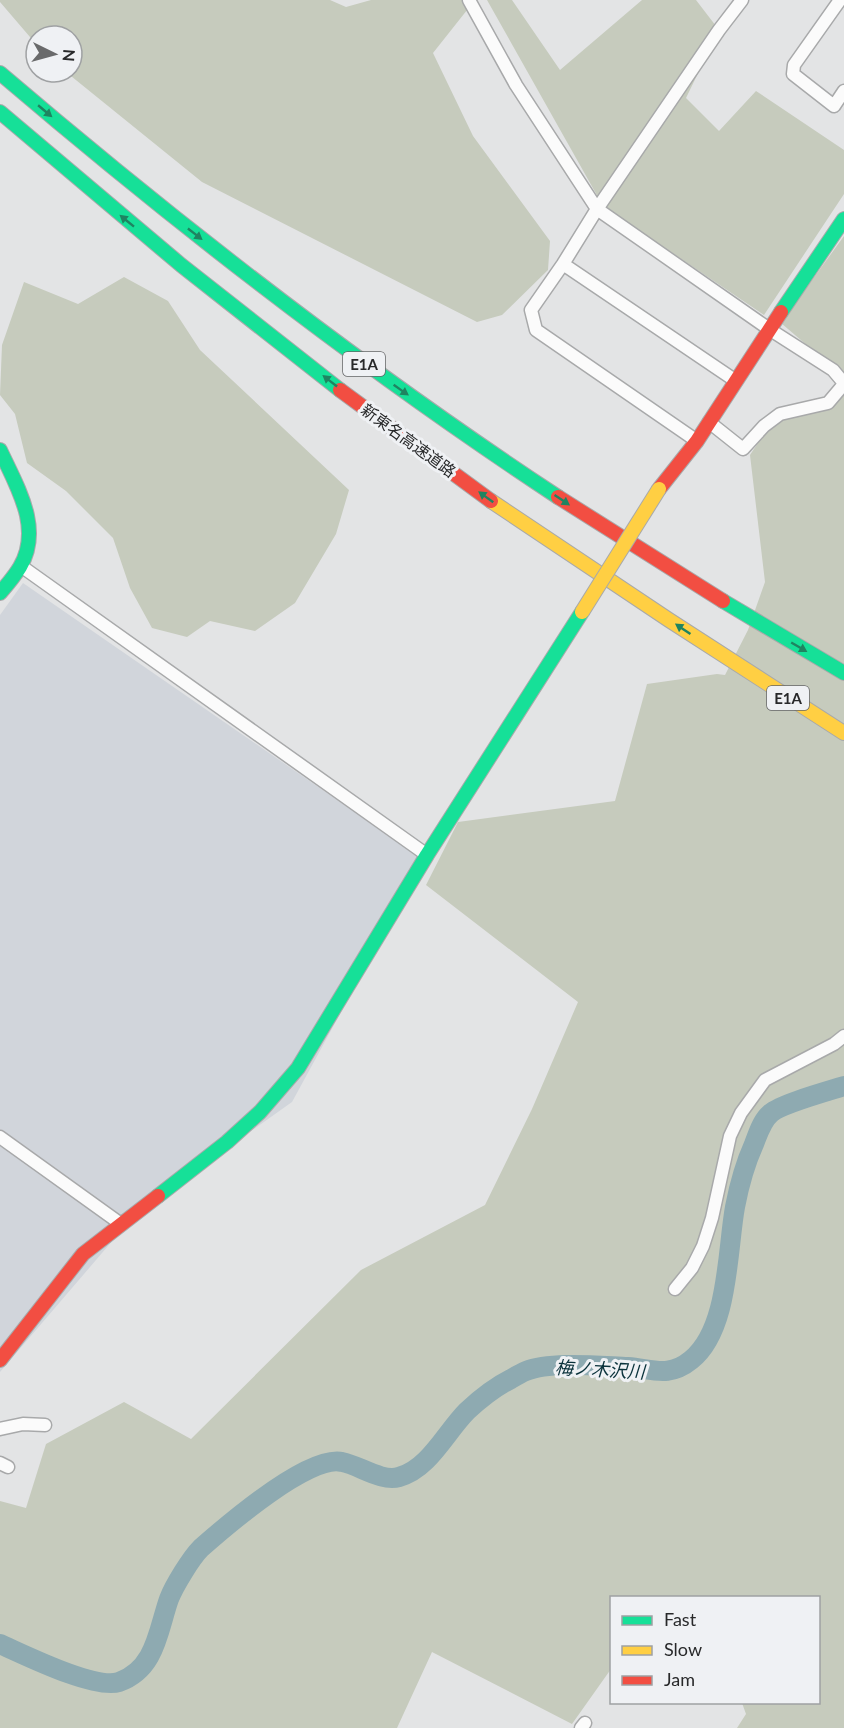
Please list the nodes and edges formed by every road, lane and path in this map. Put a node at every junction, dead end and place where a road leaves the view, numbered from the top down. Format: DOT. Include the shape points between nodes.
graph roads {
  1 [pos="468,0"];
  2 [pos="742,0"];
  3 [pos="840,0"];
  4 [pos="844,3"];
  5 [pos="0,73"];
  6 [pos="844,91"];
  7 [pos="0,112"];
  8 [pos="597,209"];
  9 [pos="844,219"];
  10 [pos="563,264"];
  11 [pos="769,328"];
  12 [pos="736,381"];
  13 [pos="844,384"];
  14 [pos="709,422"];
  15 [pos="697,441"];
  16 [pos="0,450"];
  17 [pos="21,566"];
  18 [pos="0,593"];
  19 [pos="844,673"];
  20 [pos="844,733"];
  21 [pos="427,855"];
  22 [pos="844,1036"];
  23 [pos="0,1137"];
  24 [pos="121,1224"];
  25 [pos="675,1289"];
  26 [pos="0,1360"];
  27 [pos="45,1425"];
  28 [pos="0,1429"];
  1 -- 8 [label="street" via="516,85"];
  2 -- 8 [label="street"];
  3 -- 4 [label="street"];
  3 -- 6 [label="street" via="794,65 793,74 834,106"];
  5 -- 19 [label="main road, E1A, one-way" via="234,266 368,366 604,528"];
  20 -- 7 [label="main road, 新東名高速道路 / E1A, one-way" via="496,504 361,405 98,197"];
  8 -- 10 [label="street"];
  8 -- 11 [label="street"];
  9 -- 11 [label="main road"];
  10 -- 12 [label="street"];
  10 -- 15 [label="street" via="531,310 536,330"];
  11 -- 12 [label="main road"];
  11 -- 13 [label="street" via="833,369"];
  12 -- 14 [label="main road"];
  13 -- 14 [label="street" via="828,403 780,414 743,449"];
  14 -- 15 [label="main road"];
  15 -- 21 [label="main road, bridge" via="659,489"];
  16 -- 17 [label="main road" via="31,520 30,540"];
  17 -- 18 [label="main road"];
  17 -- 21 [label="street"];
  21 -- 24 [label="main road" via="298,1068 261,1112 227,1142"];
  22 -- 25 [label="street" via="765,1080 741,1113 730,1136 703,1246"];
  23 -- 24 [label="street"];
  24 -- 26 [label="main road" via="83,1254"];
  27 -- 28 [label="street" via="22,1424"];
}
